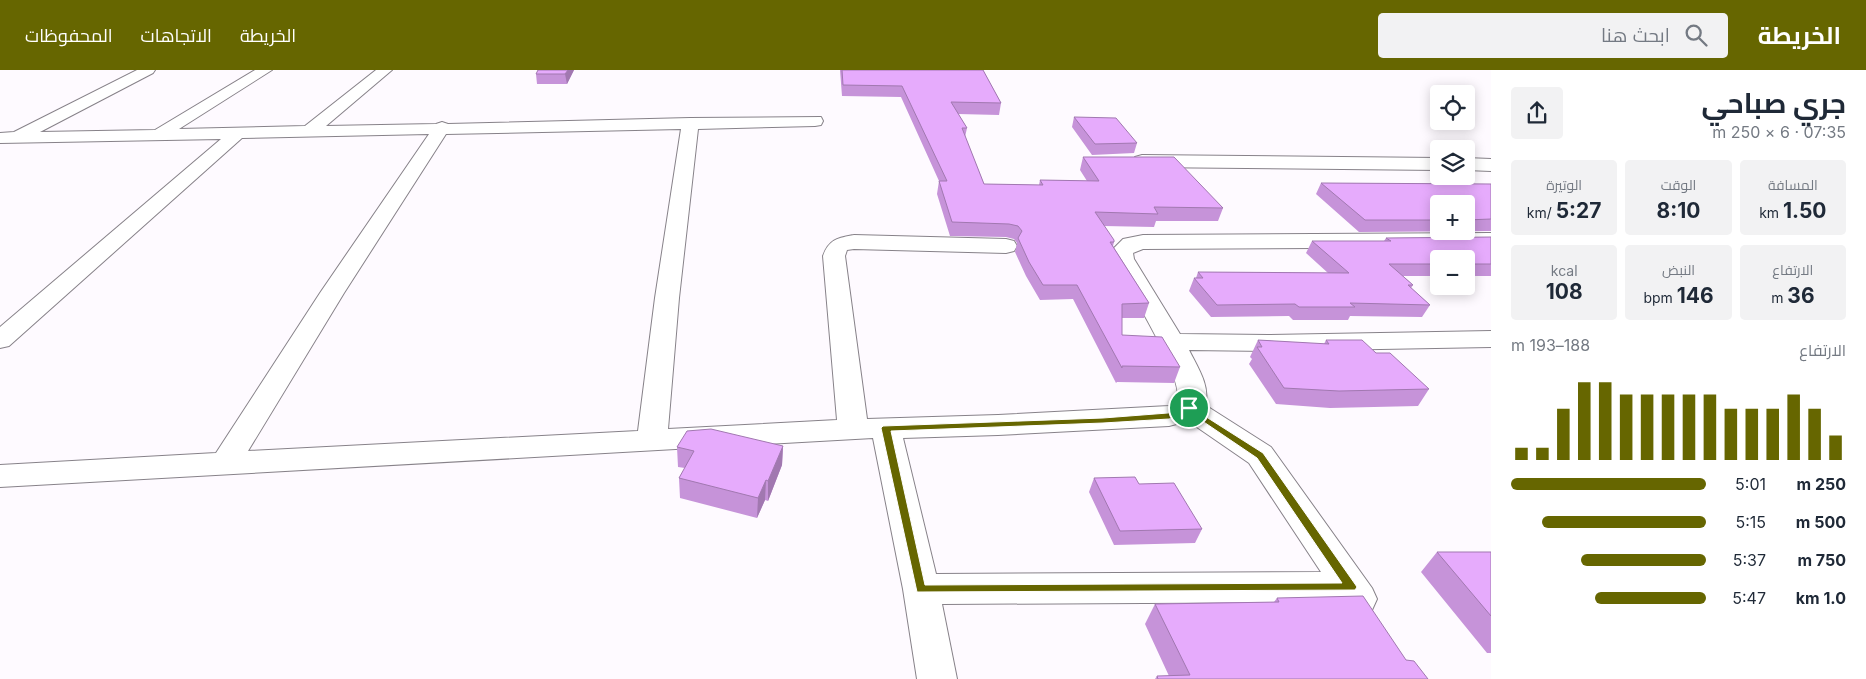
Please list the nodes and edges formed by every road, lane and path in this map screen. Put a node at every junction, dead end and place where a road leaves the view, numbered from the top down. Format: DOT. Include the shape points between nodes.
graph roads {
  1 [pos="148,70"];
  2 [pos="266,70"];
  3 [pos="385,70"];
  4 [pos="815,121"];
  5 [pos="690,123"];
  6 [pos="442,127"];
  7 [pos="310,131"];
  8 [pos="239,132"];
  9 [pos="160,134"];
  10 [pos="8,138"];
  11 [pos="1127,161"];
  12 [pos="1430,164"];
  13 [pos="1475,164"];
  14 [pos="1491,165"];
  15 [pos="1491,240"];
  16 [pos="1006,246"];
  17 [pos="1491,339"];
  18 [pos="0,340"];
  19 [pos="1172,342"];
  20 [pos="1189,408"];
  21 [pos="869,428"];
  22 [pos="652,440"];
  23 [pos="225,464"];
  24 [pos="0,476"];
  25 [pos="1351,587"];
  26 [pos="921,589"];
  27 [pos="1377,626"];
  28 [pos="937,679"];
  1 -- 10 [label="street"];
  2 -- 9 [label="street"];
  3 -- 7 [label="street"];
  4 -- 5 [label="street"];
  5 -- 6 [label="street"];
  5 -- 22 [label="street"];
  6 -- 7 [label="street"];
  6 -- 23 [label="street" via="332,293"];
  7 -- 8 [label="street"];
  8 -- 9 [label="street"];
  8 -- 18 [label="street"];
  9 -- 10 [label="street"];
  11 -- 12 [label="street"];
  13 -- 14 [label="street"];
  15 -- 19 [label="street" via="1130,244 1122,251 1123,259"];
  16 -- 21 [label="street" via="854,242 837,247 834,256"];
  17 -- 19 [label="street"];
  19 -- 20 [label="street" via="1191,384 1193,403"];
  20 -- 21 [label="street" via="1169,416 1103,421"];
  20 -- 25 [label="street" via="1260,456"];
  21 -- 22 [label="street"];
  21 -- 26 [label="street"];
  22 -- 23 [label="street"];
  23 -- 24 [label="street"];
  25 -- 26 [label="street"];
  25 -- 27 [label="street"];
  26 -- 28 [label="street"];
}
